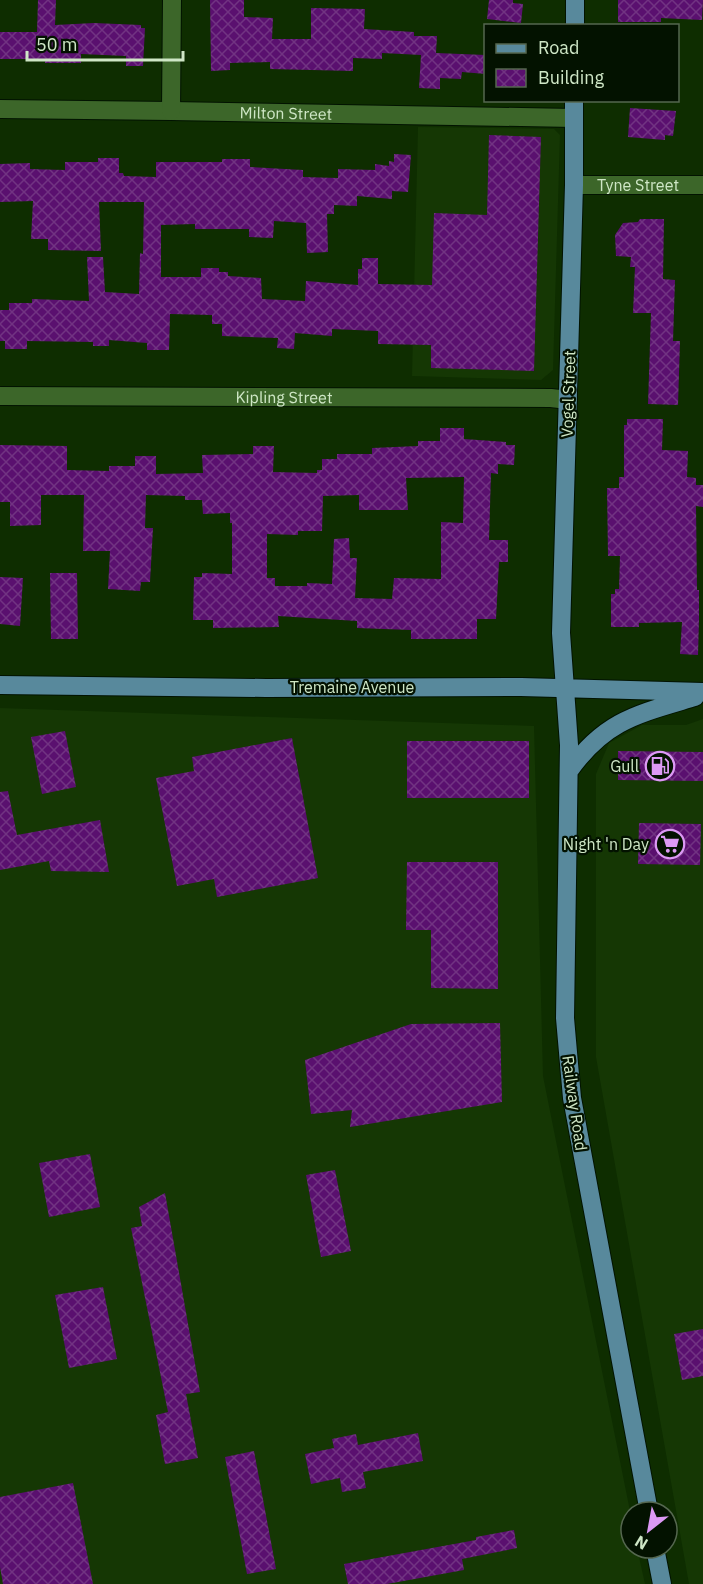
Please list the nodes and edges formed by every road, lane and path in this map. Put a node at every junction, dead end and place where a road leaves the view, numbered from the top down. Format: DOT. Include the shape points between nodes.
graph roads {
  1 [pos="172,0"];
  2 [pos="575,0"];
  3 [pos="575,24"];
  4 [pos="574,109"];
  5 [pos="0,110"];
  6 [pos="171,111"];
  7 [pos="574,185"];
  8 [pos="703,185"];
  9 [pos="0,396"];
  10 [pos="568,400"];
  11 [pos="0,685"];
  12 [pos="564,687"];
  13 [pos="703,693"];
  14 [pos="568,771"];
  15 [pos="647,1500"];
  16 [pos="658,1560"];
  17 [pos="662,1584"];
  1 -- 6 [label="street"];
  2 -- 3 [label="main road"];
  4 -- 6 [label="street, Milton Street"];
  4 -- 7 [label="main road, Vogel Street"];
  5 -- 6 [label="street, Milton Street"];
  7 -- 8 [label="street, Tyne Street"];
  7 -- 10 [label="main road, Vogel Street"];
  9 -- 10 [label="street, Kipling Street"];
  10 -- 12 [label="main road, Vogel Street" via="561,633"];
  11 -- 12 [label="main road, Tremaine Avenue"];
  12 -- 13 [label="main road, Tremaine Avenue"];
  12 -- 14 [label="main road, Railway Road"];
  13 -- 14 [label="main road" via="618,723 585,749"];
  14 -- 15 [label="main road, Railway Road" via="565,1007 572,1098"];
  16 -- 17 [label="main road"];
}
